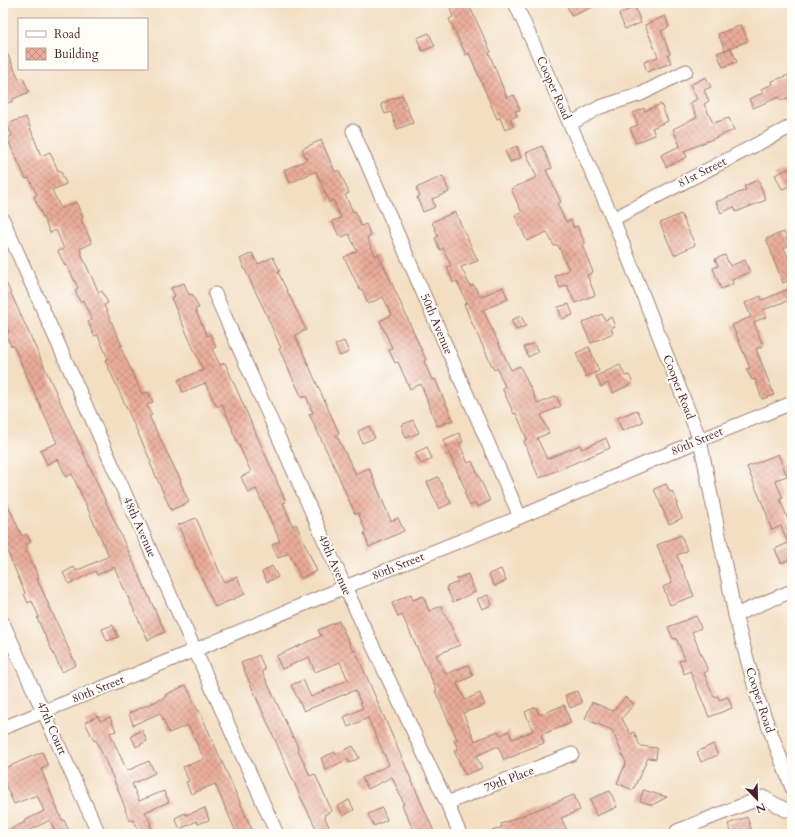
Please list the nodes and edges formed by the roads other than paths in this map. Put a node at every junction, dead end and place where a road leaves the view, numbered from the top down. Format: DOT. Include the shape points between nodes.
graph roads {
  1 [pos="515,3"];
  2 [pos="686,71"];
  3 [pos="570,124"];
  4 [pos="792,126"];
  5 [pos="353,131"];
  6 [pos="613,218"];
  7 [pos="3,220"];
  8 [pos="215,294"];
  9 [pos="792,403"];
  10 [pos="700,440"];
  11 [pos="520,517"];
  12 [pos="345,587"];
  13 [pos="792,591"];
  14 [pos="735,615"];
  15 [pos="3,623"];
  16 [pos="195,650"];
  17 [pos="44,711"];
  18 [pos="3,728"];
  19 [pos="572,754"];
  20 [pos="792,788"];
  21 [pos="447,803"];
  22 [pos="792,808"];
  23 [pos="99,834"];
  24 [pos="277,834"];
  25 [pos="460,834"];
  26 [pos="676,834"];
  1 -- 3 [label="street, Cooper Road"];
  2 -- 3 [label="street" via="641,94 600,108"];
  3 -- 6 [label="street, Cooper Road"];
  4 -- 6 [label="street, 81st Street"];
  5 -- 11 [label="street, 50th Avenue"];
  6 -- 10 [label="street, Cooper Road"];
  7 -- 16 [label="street, 48th Avenue"];
  8 -- 12 [label="street, 49th Avenue"];
  9 -- 10 [label="street, 80th Street"];
  10 -- 11 [label="street, 80th Street"];
  10 -- 14 [label="street, Cooper Road"];
  11 -- 12 [label="street, 80th Street"];
  12 -- 16 [label="street, 80th Street"];
  12 -- 21 [label="street, 49th Avenue"];
  13 -- 14 [label="street"];
  14 -- 20 [label="street, Cooper Road" via="758,699"];
  15 -- 17 [label="street, 47th Court"];
  16 -- 17 [label="street, 80th Street"];
  16 -- 24 [label="street, 48th Avenue"];
  17 -- 18 [label="street, 80th Street"];
  17 -- 23 [label="street, 47th Court"];
  19 -- 21 [label="street, 79th Place"];
  21 -- 25 [label="street, 49th Avenue"];
  22 -- 26 [label="street" via="786,810 763,797 677,831"];
}
